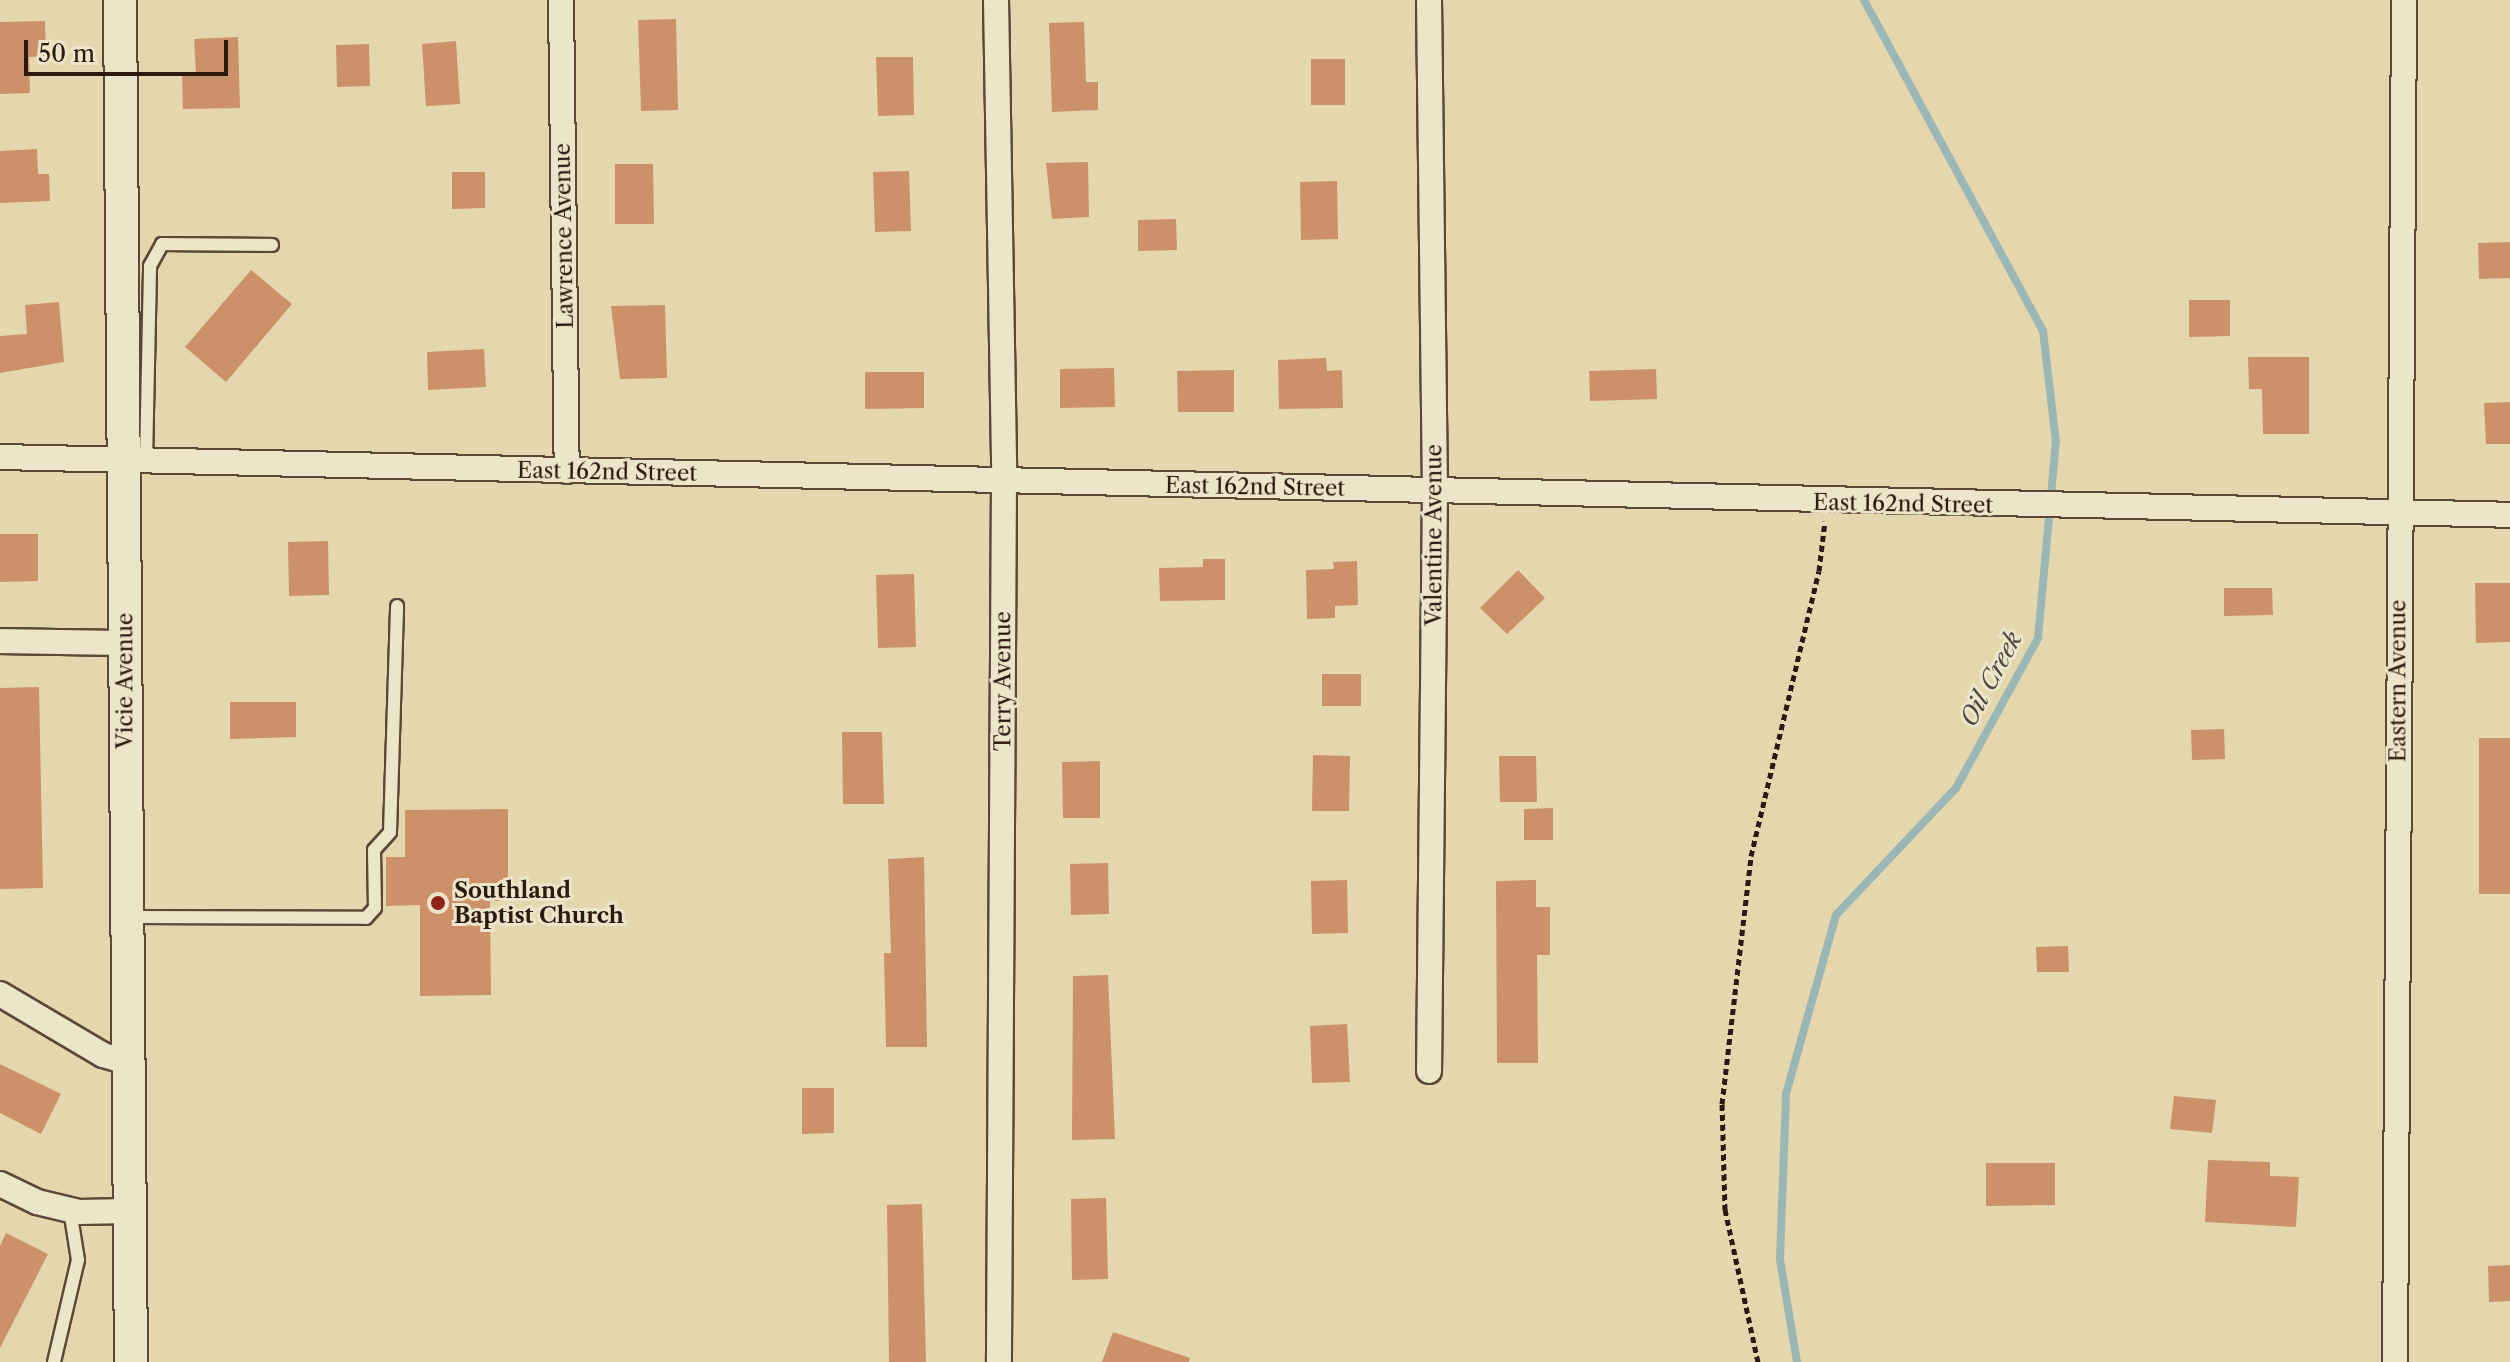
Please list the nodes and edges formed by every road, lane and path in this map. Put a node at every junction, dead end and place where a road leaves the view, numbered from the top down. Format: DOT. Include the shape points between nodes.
graph roads {
  1 [pos="120,0"];
  2 [pos="561,0"];
  3 [pos="996,0"];
  4 [pos="1429,0"];
  5 [pos="2404,0"];
  6 [pos="272,245"];
  7 [pos="0,457"];
  8 [pos="135,461"];
  9 [pos="567,471"];
  10 [pos="1004,481"];
  11 [pos="1435,492"];
  12 [pos="2399,513"];
  13 [pos="2510,515"];
  14 [pos="1825,520"];
  15 [pos="397,606"];
  16 [pos="0,641"];
  17 [pos="125,643"];
  18 [pos="127,917"];
  19 [pos="0,994"];
  20 [pos="128,1062"];
  21 [pos="1429,1071"];
  22 [pos="0,1184"];
  23 [pos="70,1210"];
  24 [pos="129,1211"];
  25 [pos="54,1362"];
  26 [pos="131,1362"];
  27 [pos="999,1362"];
  28 [pos="1758,1362"];
  29 [pos="2395,1362"];
  1 -- 8 [label="street, Vicie Avenue"];
  2 -- 9 [label="street, Lawrence Avenue"];
  3 -- 10 [label="street, Terry Avenue"];
  4 -- 11 [label="street, Valentine Avenue"];
  5 -- 12 [label="street, Eastern Avenue"];
  6 -- 8 [label="lane" via="162,244 150,266"];
  7 -- 8 [label="street, East 162nd Street"];
  8 -- 9 [label="street, East 162nd Street"];
  8 -- 17 [label="street, Vicie Avenue"];
  9 -- 10 [label="street, East 162nd Street"];
  10 -- 11 [label="street, East 162nd Street"];
  10 -- 27 [label="street, Terry Avenue"];
  11 -- 12 [label="street, East 162nd Street"];
  11 -- 21 [label="street, Valentine Avenue"];
  12 -- 13 [label="street, East 162nd Street"];
  12 -- 29 [label="street, Eastern Avenue"];
  14 -- 28 [label="path" via="1819,571 1751,856 1722,1104 1725,1210"];
  15 -- 18 [label="lane" via="390,832 374,850 375,908 366,918"];
  16 -- 17 [label="street"];
  17 -- 18 [label="street, Vicie Avenue"];
  18 -- 20 [label="street, Vicie Avenue"];
  19 -- 20 [label="street" via="103,1055"];
  20 -- 24 [label="street, Vicie Avenue"];
  22 -- 23 [label="street"];
  23 -- 24 [label="street"];
  23 -- 25 [label="lane" via="78,1260"];
  24 -- 26 [label="street, Vicie Avenue"];
}
